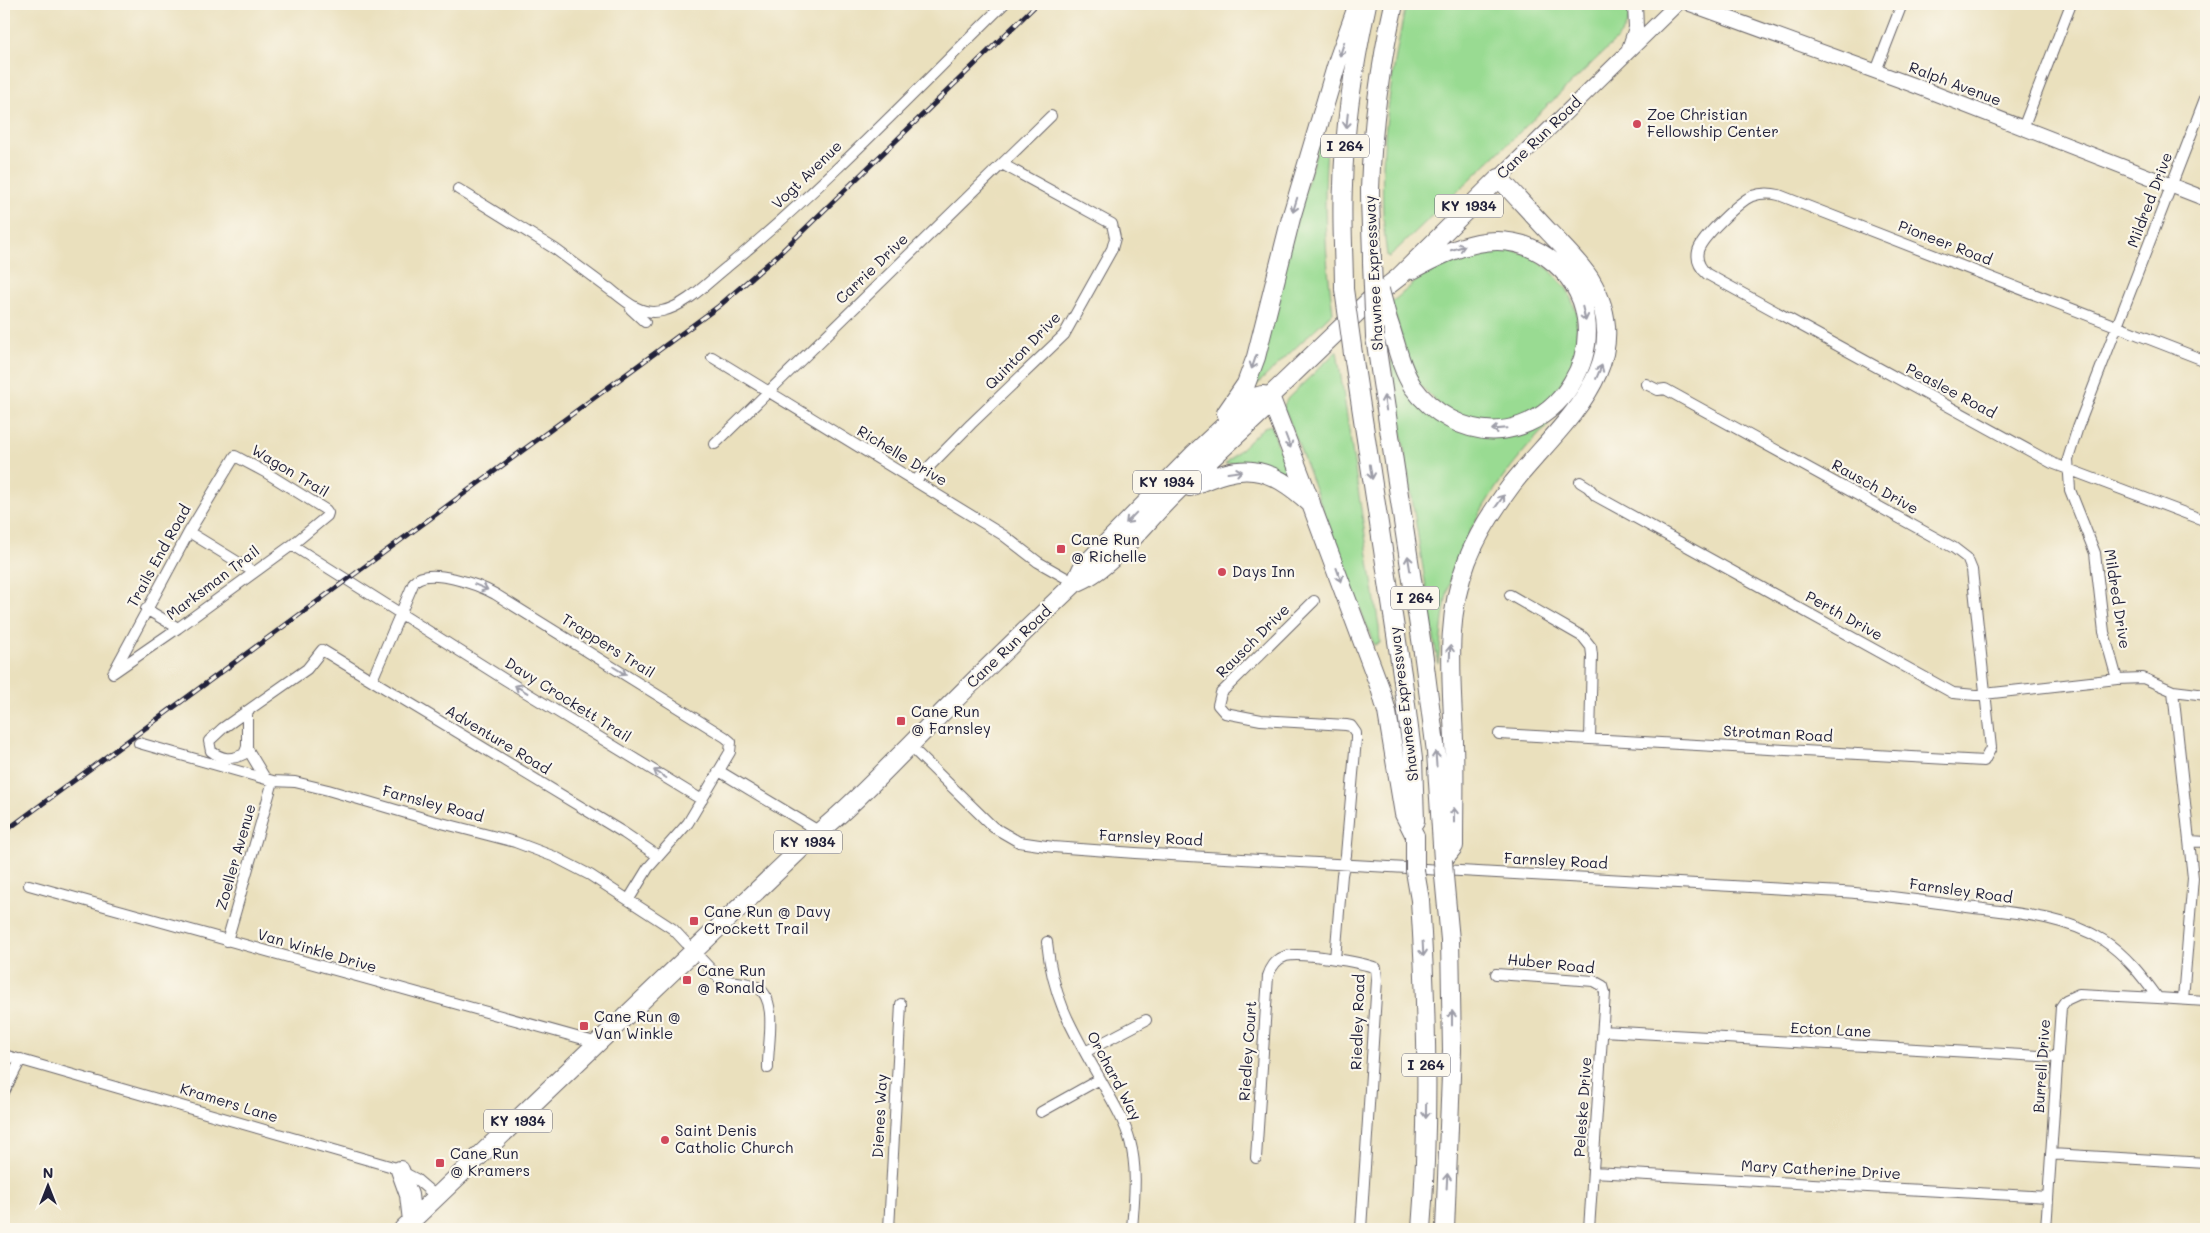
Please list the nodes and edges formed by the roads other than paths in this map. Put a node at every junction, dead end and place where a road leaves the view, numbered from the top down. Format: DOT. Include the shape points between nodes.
graph roads {
  1 [pos="1004,4"];
  2 [pos="1358,4"];
  3 [pos="1367,4"];
  4 [pos="1394,4"];
  5 [pos="1635,4"];
  6 [pos="1677,4"];
  7 [pos="1690,4"];
  8 [pos="1902,4"];
  9 [pos="2071,4"];
  10 [pos="1627,53"];
  11 [pos="1876,71"];
  12 [pos="2206,96"];
  13 [pos="1051,116"];
  14 [pos="2023,128"];
  15 [pos="1002,164"];
  16 [pos="1499,178"];
  17 [pos="2172,186"];
  18 [pos="458,189"];
  19 [pos="2206,199"];
  20 [pos="1698,260"];
  21 [pos="1372,263"];
  22 [pos="1399,277"];
  23 [pos="608,288"];
  24 [pos="645,322"];
  25 [pos="2118,326"];
  26 [pos="712,357"];
  27 [pos="2206,361"];
  28 [pos="1646,384"];
  29 [pos="768,392"];
  30 [pos="1270,396"];
  31 [pos="715,444"];
  32 [pos="1194,454"];
  33 [pos="235,456"];
  34 [pos="2069,469"];
  35 [pos="915,481"];
  36 [pos="1580,482"];
  37 [pos="1173,494"];
  38 [pos="1311,504"];
  39 [pos="328,513"];
  40 [pos="2206,521"];
  41 [pos="189,532"];
  42 [pos="292,545"];
  43 [pos="254,572"];
  44 [pos="1075,583"];
  45 [pos="1510,595"];
  46 [pos="1314,601"];
  47 [pos="146,609"];
  48 [pos="401,614"];
  49 [pos="178,628"];
  50 [pos="113,673"];
  51 [pos="2117,679"];
  52 [pos="372,680"];
  53 [pos="2173,691"];
  54 [pos="1986,693"];
  55 [pos="2206,695"];
  56 [pos="247,712"];
  57 [pos="1353,728"];
  58 [pos="1499,734"];
  59 [pos="1590,739"];
  60 [pos="139,743"];
  61 [pos="910,746"];
  62 [pos="247,748"];
  63 [pos="719,771"];
  64 [pos="269,780"];
  65 [pos="702,800"];
  66 [pos="820,832"];
  67 [pos="1415,836"];
  68 [pos="2190,841"];
  69 [pos="2206,842"];
  70 [pos="658,856"];
  71 [pos="1443,860"];
  72 [pos="1344,864"];
  73 [pos="29,885"];
  74 [pos="629,899"];
  75 [pos="227,941"];
  76 [pos="1048,942"];
  77 [pos="694,951"];
  78 [pos="1335,959"];
  79 [pos="1496,974"];
  80 [pos="1603,986"];
  81 [pos="2158,998"];
  82 [pos="2183,1000"];
  83 [pos="2206,1001"];
  84 [pos="901,1004"];
  85 [pos="1146,1020"];
  86 [pos="1603,1031"];
  87 [pos="598,1043"];
  88 [pos="1085,1052"];
  89 [pos="4,1054"];
  90 [pos="2057,1057"];
  91 [pos="21,1060"];
  92 [pos="768,1068"];
  93 [pos="1100,1078"];
  94 [pos="4,1092"];
  95 [pos="1040,1112"];
  96 [pos="2051,1154"];
  97 [pos="1256,1158"];
  98 [pos="2206,1163"];
  99 [pos="400,1170"];
  100 [pos="1593,1172"];
  101 [pos="437,1197"];
  102 [pos="2048,1197"];
  103 [pos="408,1225"];
  104 [pos="889,1229"];
  105 [pos="1132,1229"];
  106 [pos="1361,1229"];
  107 [pos="1421,1229"];
  108 [pos="1445,1229"];
  109 [pos="1589,1229"];
  110 [pos="2046,1229"];
  1 -- 23 [label="street, Vogt Avenue" via="803,201 685,301 660,312 644,311"];
  2 -- 32 [label="highway, one-way" via="1291,218 1250,375 1240,394"];
  3 -- 67 [label="highway, Shawnee Expressway / I 264, one-way, bridge" via="1355,64 1344,153 1344,290 1402,674 1413,759"];
  4 -- 21 [label="highway, Shawnee Expressway / I 264" via="1375,117 1370,191"];
  5 -- 10 [label="street" via="1636,28"];
  6 -- 10 [label="street, Cane Run Road / KY 1934"];
  7 -- 11 [label="street, Ralph Avenue"];
  8 -- 11 [label="street"];
  9 -- 14 [label="street"];
  10 -- 16 [label="street, Cane Run Road / KY 1934"];
  11 -- 14 [label="street, Ralph Avenue"];
  12 -- 17 [label="street, Mildred Drive"];
  13 -- 15 [label="street, Carrie Drive"];
  14 -- 17 [label="street, Ralph Avenue"];
  15 -- 29 [label="street, Carrie Drive"];
  15 -- 35 [label="street, Quinton Drive" via="1112,224 1114,243 1064,335"];
  16 -- 22 [label="highway, Cane Run Road / KY 1934"];
  71 -- 16 [label="highway, one-way" via="1454,846 1451,625 1466,562 1490,515 1513,483 1590,390 1600,371 1606,347 1606,322 1589,278"];
  17 -- 19 [label="street, Ralph Avenue"];
  17 -- 25 [label="street, Mildred Drive"];
  18 -- 23 [label="street, Vogt Avenue" via="555,249"];
  20 -- 25 [label="street, Pioneer Road" via="1702,242 1745,200 1759,194 1772,194"];
  20 -- 34 [label="street, Peaslee Road" via="1707,274 2052,463"];
  22 -- 21 [label="highway, one-way, bridge" via="1447,252 1477,242 1506,242 1534,250 1561,270 1579,297 1587,332 1579,373 1565,395 1537,418 1493,430 1457,422 1430,407 1412,386 1403,369"];
  71 -- 21 [label="highway, Shawnee Expressway / I 264, one-way, bridge" via="1436,752 1375,336"];
  22 -- 30 [label="highway, Cane Run Road / KY 1934" via="1371,299"];
  23 -- 24 [label="street, Vogt Avenue"];
  25 -- 27 [label="street, Pioneer Road"];
  25 -- 34 [label="street, Mildred Drive" via="2072,442"];
  26 -- 29 [label="street, Richelle Drive"];
  28 -- 54 [label="street, Rausch Drive" via="1658,390 1665,389 1961,552 1972,570"];
  29 -- 31 [label="street, Carrie Drive"];
  29 -- 35 [label="street, Richelle Drive"];
  30 -- 32 [label="highway, Cane Run Road / KY 1934" via="1262,394 1255,397"];
  30 -- 37 [label="highway, Cane Run Road / KY 1934" via="1268,406"];
  30 -- 38 [label="highway, one-way"];
  32 -- 44 [label="highway, Cane Run Road / KY 1934, one-way" via="1082,568"];
  33 -- 39 [label="street, Wagon Trail"];
  33 -- 41 [label="street, Trails End Road"];
  34 -- 40 [label="street, Peaslee Road"];
  34 -- 51 [label="street, Mildred Drive" via="2070,490 2095,553 2104,632"];
  35 -- 44 [label="street, Richelle Drive"];
  36 -- 54 [label="street, Perth Drive" via="1596,496 1953,693"];
  37 -- 38 [label="highway, one-way" via="1215,475 1254,470 1272,475 1291,486"];
  37 -- 44 [label="highway, Cane Run Road / KY 1934" via="1116,553 1088,578"];
  38 -- 67 [label="highway, one-way" via="1380,688 1404,814"];
  39 -- 42 [label="street, Marksman Trail"];
  41 -- 43 [label="street"];
  41 -- 47 [label="street, Trails End Road"];
  42 -- 43 [label="street, Marksman Trail"];
  42 -- 48 [label="street, Davy Crockett Trail"];
  43 -- 49 [label="street, Marksman Trail"];
  44 -- 61 [label="highway, Cane Run Road / KY 1934"];
  45 -- 59 [label="street" via="1588,642 1592,655"];
  46 -- 57 [label="street, Rausch Drive" via="1220,693 1218,705 1225,713 1261,720"];
  47 -- 49 [label="street"];
  47 -- 50 [label="street, Trails End Road"];
  48 -- 52 [label="street"];
  48 -- 63 [label="street, Trappers Trail, one-way" via="416,579 422,576 463,581 495,594 725,737 732,745"];
  65 -- 48 [label="street, Davy Crockett Trail, one-way"];
  49 -- 50 [label="street, Marksman Trail"];
  51 -- 53 [label="street" via="2143,678"];
  51 -- 54 [label="street, Perth Drive"];
  52 -- 56 [label="street, Adventure Road" via="322,650 307,669"];
  52 -- 70 [label="street, Adventure Road"];
  53 -- 55 [label="street"];
  53 -- 68 [label="street"];
  54 -- 59 [label="street, Strotman Road" via="1991,748 1984,761"];
  56 -- 62 [label="street"];
  56 -- 62 [label="street" via="209,741 216,756 234,759 244,754"];
  57 -- 72 [label="street, Riedley Road" via="1356,739"];
  58 -- 59 [label="street, Strotman Road"];
  60 -- 64 [label="street, Farnsley Road"];
  61 -- 66 [label="highway, Cane Run Road / KY 1934"];
  61 -- 72 [label="street, Farnsley Road" via="993,827 1019,842 1126,852"];
  62 -- 64 [label="street"];
  63 -- 65 [label="street"];
  63 -- 66 [label="street"];
  64 -- 74 [label="street, Farnsley Road" via="328,790 515,842 568,863"];
  64 -- 75 [label="street, Zoeller Avenue"];
  65 -- 70 [label="street" via="688,823"];
  66 -- 77 [label="highway, Cane Run Road / KY 1934"];
  67 -- 107 [label="highway, Shawnee Expressway / I 264, one-way, bridge" via="1426,1012"];
  68 -- 69 [label="street"];
  68 -- 82 [label="street" via="2192,878"];
  70 -- 74 [label="street"];
  108 -- 71 [label="highway, Shawnee Expressway / I 264, one-way, bridge" via="1452,1050 1450,940"];
  72 -- 78 [label="street, Riedley Road"];
  72 -- 81 [label="street, Farnsley Road" via="1875,894 2033,915 2070,924 2104,941 2129,961"];
  73 -- 75 [label="street, Van Winkle Drive"];
  74 -- 77 [label="street, Farnsley Road" via="673,929"];
  75 -- 87 [label="street, Van Winkle Drive"];
  76 -- 88 [label="street, Orchard Way" via="1051,974 1059,1001"];
  77 -- 87 [label="highway, Cane Run Road / KY 1934"];
  77 -- 92 [label="street, Farnsley Road" via="719,978 752,984 767,996 771,1010"];
  78 -- 97 [label="street, Riedley Court" via="1288,956 1277,961 1268,976"];
  78 -- 106 [label="street, Riedley Road" via="1376,968 1377,975"];
  79 -- 80 [label="street, Huber Road" via="1594,981"];
  80 -- 86 [label="street, Peleske Drive"];
  81 -- 82 [label="street"];
  81 -- 90 [label="street, Burrell Drive" via="2072,996 2060,1012"];
  82 -- 83 [label="street"];
  84 -- 104 [label="street, Dienes Way"];
  85 -- 88 [label="street"];
  86 -- 90 [label="street, Ecton Lane"];
  86 -- 100 [label="street, Peleske Drive"];
  87 -- 101 [label="highway, Cane Run Road / KY 1934"];
  88 -- 93 [label="street, Orchard Way"];
  89 -- 91 [label="street, Kramers Lane"];
  90 -- 96 [label="street, Burrell Drive"];
  91 -- 94 [label="street"];
  91 -- 99 [label="street, Kramers Lane"];
  93 -- 95 [label="street"];
  93 -- 105 [label="street, Orchard Way" via="1122,1118 1132,1149 1135,1188"];
  96 -- 98 [label="street"];
  96 -- 102 [label="street, Burrell Drive"];
  99 -- 101 [label="street, Kramers Lane"];
  99 -- 103 [label="highway" via="409,1196"];
  100 -- 102 [label="street, Mary Catherine Drive"];
  100 -- 109 [label="street, Peleske Drive"];
  101 -- 103 [label="highway, Cane Run Road / KY 1934"];
  102 -- 110 [label="street, Burrell Drive"];
}
